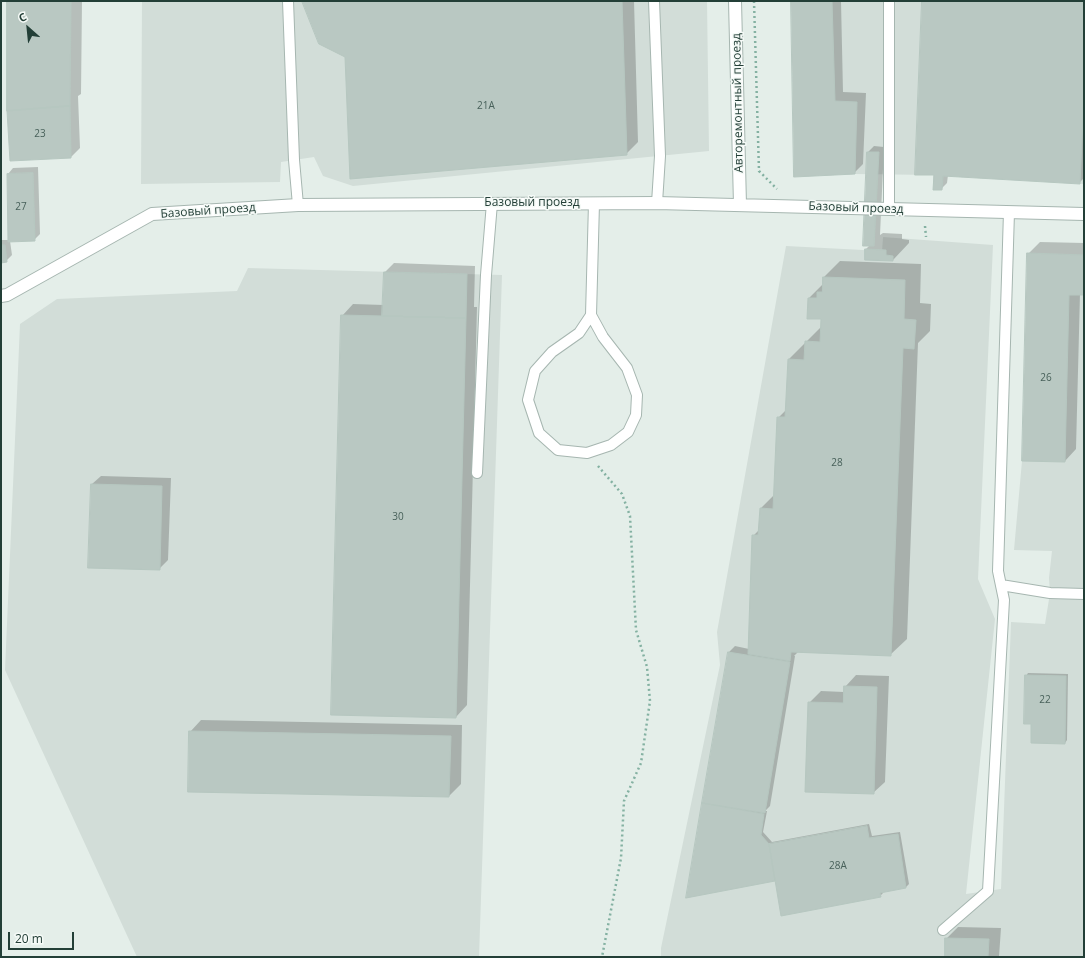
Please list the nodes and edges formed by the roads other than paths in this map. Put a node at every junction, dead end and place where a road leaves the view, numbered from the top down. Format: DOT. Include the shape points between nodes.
graph roads {
  1 [pos="288,1"];
  2 [pos="654,1"];
  3 [pos="735,1"];
  4 [pos="889,1"];
  5 [pos="492,203"];
  6 [pos="594,203"];
  7 [pos="657,203"];
  8 [pos="298,205"];
  9 [pos="740,205"];
  10 [pos="889,209"];
  11 [pos="1009,212"];
  12 [pos="1084,214"];
  13 [pos="1,296"];
  14 [pos="591,314"];
  15 [pos="477,473"];
  16 [pos="1001,585"];
  17 [pos="1084,594"];
  18 [pos="943,930"];
  1 -- 8 [label="lane"];
  2 -- 7 [label="lane" via="660,156"];
  3 -- 9 [label="street, Авторемонтный проезд"];
  4 -- 10 [label="lane"];
  5 -- 6 [label="street, Базовый проезд"];
  5 -- 8 [label="street, Базовый проезд"];
  5 -- 15 [label="lane"];
  6 -- 7 [label="street, Базовый проезд"];
  6 -- 14 [label="lane"];
  7 -- 9 [label="street, Базовый проезд"];
  8 -- 13 [label="street, Базовый проезд" via="152,214"];
  9 -- 10 [label="street, Базовый проезд"];
  10 -- 11 [label="street, Базовый проезд"];
  11 -- 12 [label="street, Базовый проезд"];
  11 -- 16 [label="lane" via="998,571"];
  14 -- 14 [label="lane" via="580,333 552,352 535,371 528,400 539,433 558,450 587,453 611,445 628,432 636,415 637,395 627,368 603,337"];
  16 -- 17 [label="lane" via="1050,593"];
  16 -- 18 [label="lane" via="1004,600 988,891"];
}
